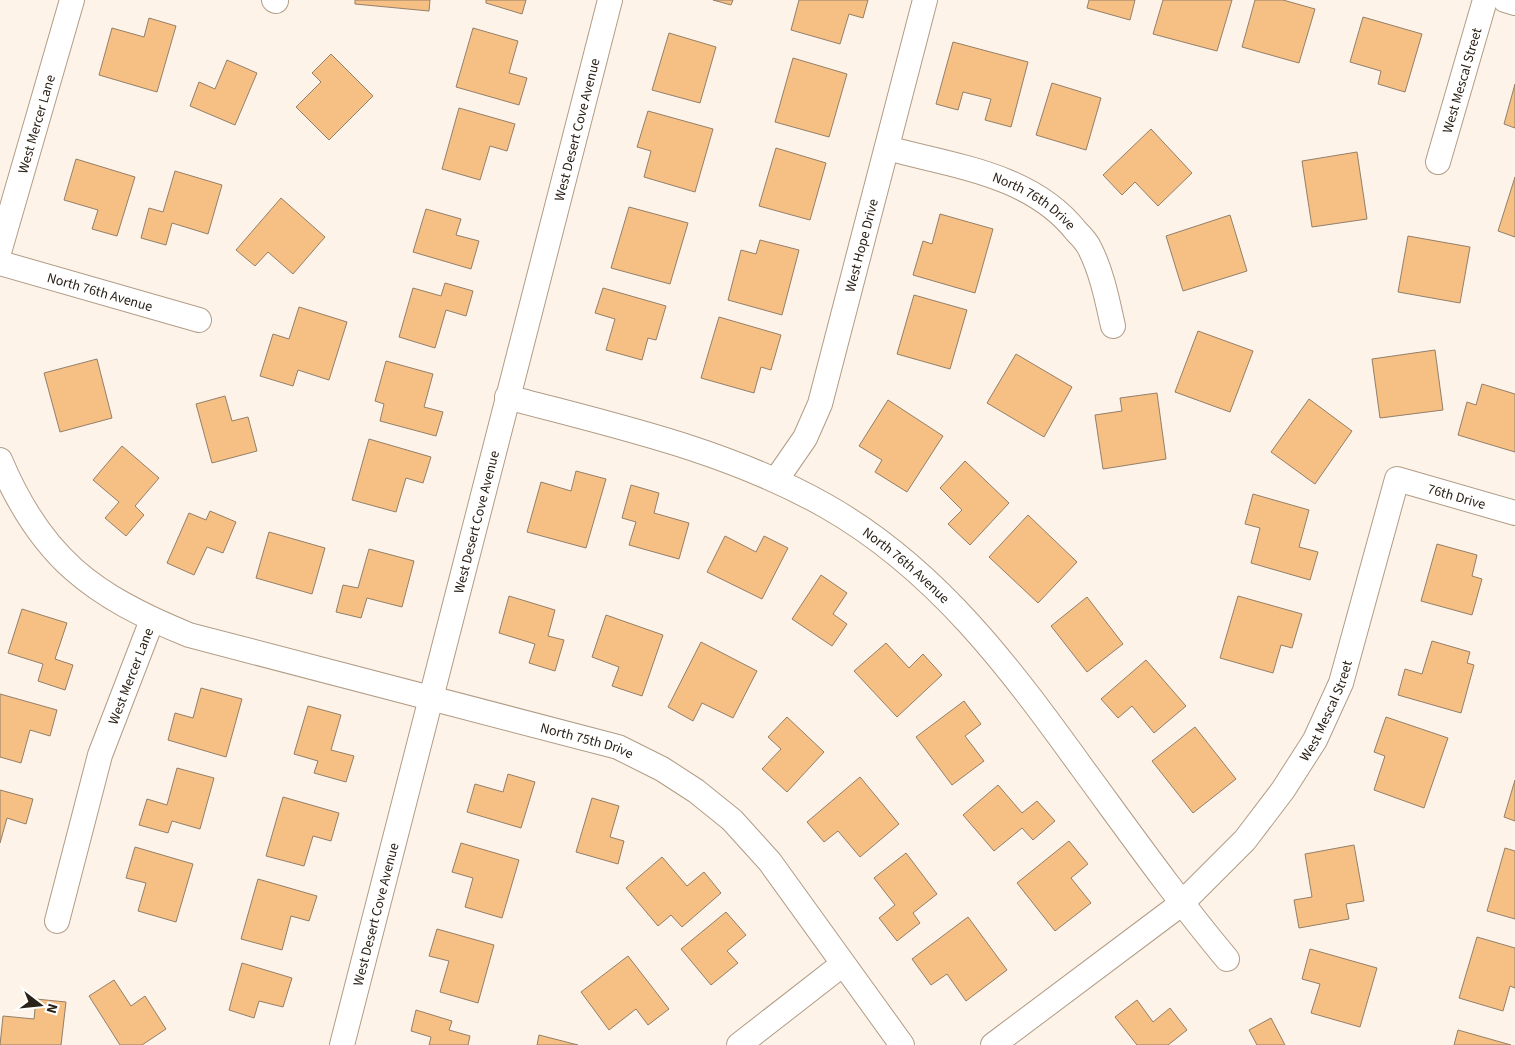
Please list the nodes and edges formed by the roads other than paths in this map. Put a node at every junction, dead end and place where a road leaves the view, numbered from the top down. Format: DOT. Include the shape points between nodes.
graph roads {
  1 [pos="72,0"];
  2 [pos="610,0"];
  3 [pos="925,0"];
  4 [pos="1485,0"];
  5 [pos="1505,0"];
  6 [pos="1515,3"];
  7 [pos="887,148"];
  8 [pos="1438,162"];
  9 [pos="0,249"];
  10 [pos="0,263"];
  11 [pos="199,320"];
  12 [pos="1112,326"];
  13 [pos="507,397"];
  14 [pos="0,460"];
  15 [pos="1397,479"];
  16 [pos="776,480"];
  17 [pos="1515,513"];
  18 [pos="152,620"];
  19 [pos="431,697"];
  20 [pos="1181,904"];
  21 [pos="57,921"];
  22 [pos="1227,959"];
  23 [pos="843,964"];
  24 [pos="342,1045"];
  25 [pos="740,1045"];
  26 [pos="902,1045"];
  27 [pos="993,1045"];
  1 -- 9 [label="street, West Mercer Lane"];
  2 -- 13 [label="street, West Desert Cove Avenue"];
  3 -- 7 [label="street, West Hope Drive"];
  4 -- 8 [label="street, West Mescal Street"];
  5 -- 6 [label="street"];
  7 -- 12 [label="street, North 76th Drive" via="1022,187 1064,216 1090,247 1104,285"];
  7 -- 16 [label="street, West Hope Drive" via="820,404 805,438"];
  10 -- 11 [label="street, North 76th Avenue"];
  13 -- 16 [label="street, North 76th Avenue" via="700,450"];
  13 -- 19 [label="street, West Desert Cove Avenue"];
  14 -- 18 [label="street, West Mercer Lane" via="22,506 58,556 110,598"];
  15 -- 17 [label="street, 76th Drive"];
  15 -- 20 [label="street, West Mescal Street" via="1341,683 1315,740 1245,840"];
  16 -- 20 [label="street, North 76th Avenue" via="827,506 881,542 932,585 976,630 1016,677"];
  18 -- 19 [label="street, North 75th Drive" via="190,635"];
  18 -- 21 [label="street, West Mercer Lane" via="100,755"];
  19 -- 23 [label="street, North 75th Drive" via="618,746 696,790 732,820 770,862"];
  19 -- 24 [label="street, West Desert Cove Avenue"];
  20 -- 22 [label="street"];
  20 -- 27 [label="street, West Mescal Street"];
  23 -- 25 [label="street"];
  23 -- 26 [label="street, North 75th Drive"];
}
